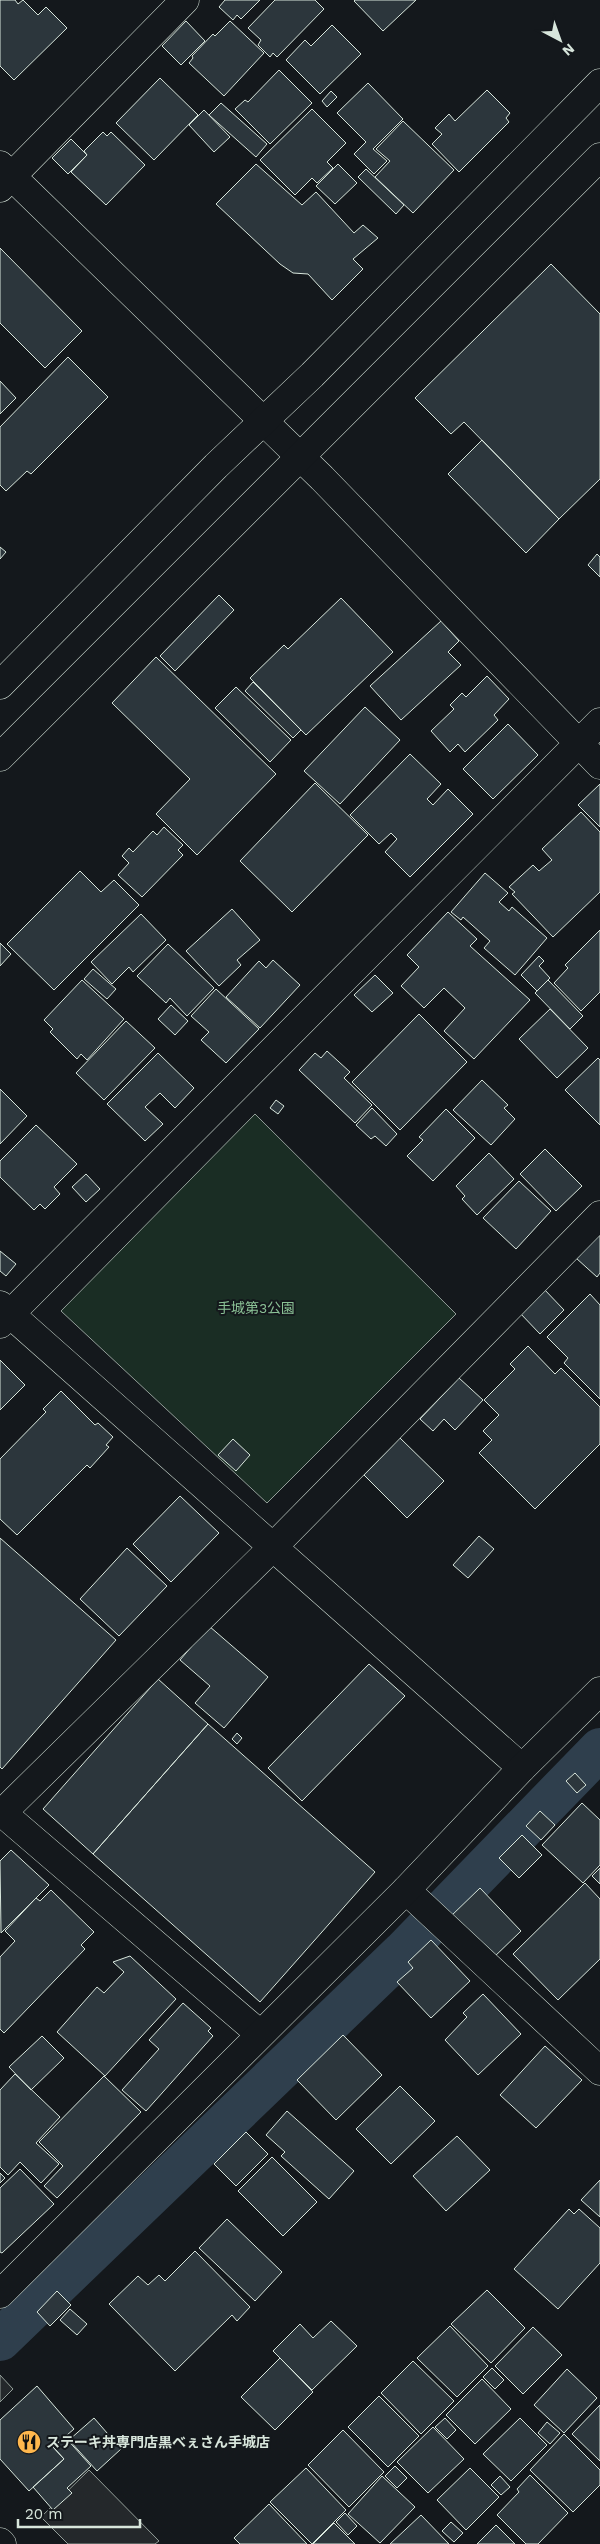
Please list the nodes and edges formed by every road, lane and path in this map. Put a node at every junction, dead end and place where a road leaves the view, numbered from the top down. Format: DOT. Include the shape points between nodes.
graph roads {
  1 [pos="185,0"];
  2 [pos="600,83"];
  3 [pos="600,157"];
  4 [pos="4,177"];
  5 [pos="262,422"];
  6 [pos="300,457"];
  7 [pos="0,685"];
  8 [pos="600,722"];
  9 [pos="578,744"];
  10 [pos="0,757"];
  11 [pos="600,765"];
  12 [pos="600,1215"];
  13 [pos="3,1314"];
  14 [pos="272,1548"];
  15 [pos="600,1692"];
  16 [pos="522,1768"];
  17 [pos="1,1813"];
  18 [pos="406,1890"];
  19 [pos="260,2034"];
  20 [pos="600,2071"];
  21 [pos="0,2294"];
  1 -- 4 [label="street"];
  2 -- 5 [label="street"];
  3 -- 6 [label="street"];
  4 -- 5 [label="street"];
  5 -- 6 [label="street"];
  5 -- 7 [label="street"];
  6 -- 9 [label="street"];
  6 -- 10 [label="street"];
  8 -- 9 [label="street"];
  9 -- 11 [label="street"];
  9 -- 13 [label="street"];
  12 -- 14 [label="street"];
  13 -- 14 [label="street"];
  14 -- 16 [label="street"];
  14 -- 17 [label="street"];
  15 -- 16 [label="street"];
  16 -- 18 [label="street"];
  17 -- 19 [label="street"];
  18 -- 19 [label="street"];
  18 -- 20 [label="street"];
  19 -- 21 [label="street"];
}
